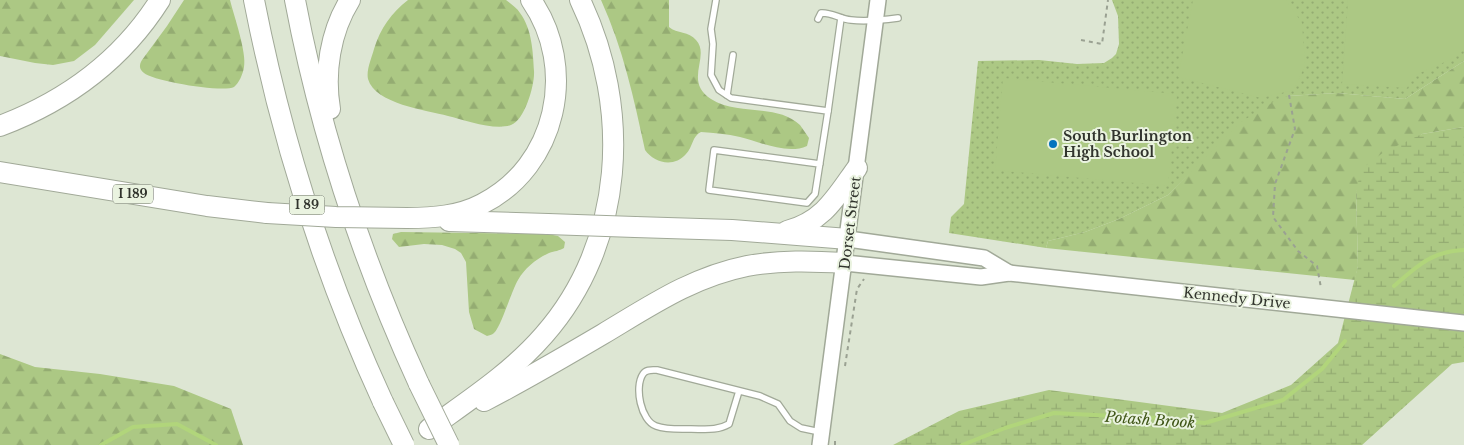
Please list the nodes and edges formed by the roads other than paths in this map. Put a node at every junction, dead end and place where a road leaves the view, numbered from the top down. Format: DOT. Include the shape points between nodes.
graph roads {
  1 [pos="160,0"];
  2 [pos="254,0"];
  3 [pos="295,0"];
  4 [pos="350,0"];
  5 [pos="531,0"];
  6 [pos="580,0"];
  7 [pos="716,0"];
  8 [pos="878,0"];
  9 [pos="841,18"];
  10 [pos="898,18"];
  11 [pos="818,19"];
  12 [pos="875,21"];
  13 [pos="734,54"];
  14 [pos="727,95"];
  15 [pos="828,111"];
  16 [pos="0,126"];
  17 [pos="820,164"];
  18 [pos="857,168"];
  19 [pos="0,172"];
  20 [pos="351,212"];
  21 [pos="407,218"];
  22 [pos="773,233"];
  23 [pos="848,239"];
  24 [pos="845,263"];
  25 [pos="1009,273"];
  26 [pos="1464,323"];
  27 [pos="739,391"];
  28 [pos="429,429"];
  29 [pos="826,438"];
  30 [pos="403,445"];
  31 [pos="449,445"];
  1 -- 16 [label="highway" via="125,46 88,80 46,106"];
  2 -- 30 [label="highway, I 89, bridge" via="305,199 335,286"];
  3 -- 20 [label="highway, I 89" via="316,92"];
  4 -- 20 [label="highway" via="334,37 328,78 332,118"];
  5 -- 21 [label="highway" via="550,37 556,70 555,103 542,143 516,178 490,199 462,212"];
  6 -- 28 [label="highway" via="603,60 614,130 610,188 592,254 570,299 536,344 496,380"];
  7 -- 14 [label="lane" via="711,30 711,76 719,90"];
  8 -- 12 [label="main road, Dorset Street"];
  9 -- 11 [label="lane" via="826,12 821,13"];
  9 -- 12 [label="lane"];
  9 -- 15 [label="lane"];
  10 -- 12 [label="lane"];
  12 -- 18 [label="main road, Dorset Street"];
  13 -- 14 [label="lane"];
  14 -- 15 [label="lane"];
  15 -- 17 [label="lane"];
  17 -- 17 [label="lane" via="816,194 807,203 709,190 714,150"];
  18 -- 22 [label="highway" via="829,206 814,220"];
  18 -- 23 [label="main road, Dorset Street"];
  19 -- 21 [label="highway, I 189, bridge" via="207,206 336,217"];
  20 -- 31 [label="highway, I 89, bridge" via="378,288"];
  21 -- 22 [label="highway, bridge"];
  22 -- 23 [label="highway"];
  23 -- 24 [label="main road, Dorset Street"];
  23 -- 25 [label="main road, Kennedy Drive" via="984,258"];
  24 -- 25 [label="main road, Kennedy Drive" via="981,277"];
  24 -- 28 [label="highway" via="762,264 698,281"];
  24 -- 29 [label="main road, Dorset Street"];
  25 -- 26 [label="main road, Kennedy Drive"];
  27 -- 27 [label="lane" via="648,370 643,373 640,383 641,409 655,426 722,428 729,424"];
  27 -- 29 [label="lane" via="778,404 790,421"];
  28 -- 30 [label="highway"];
}
